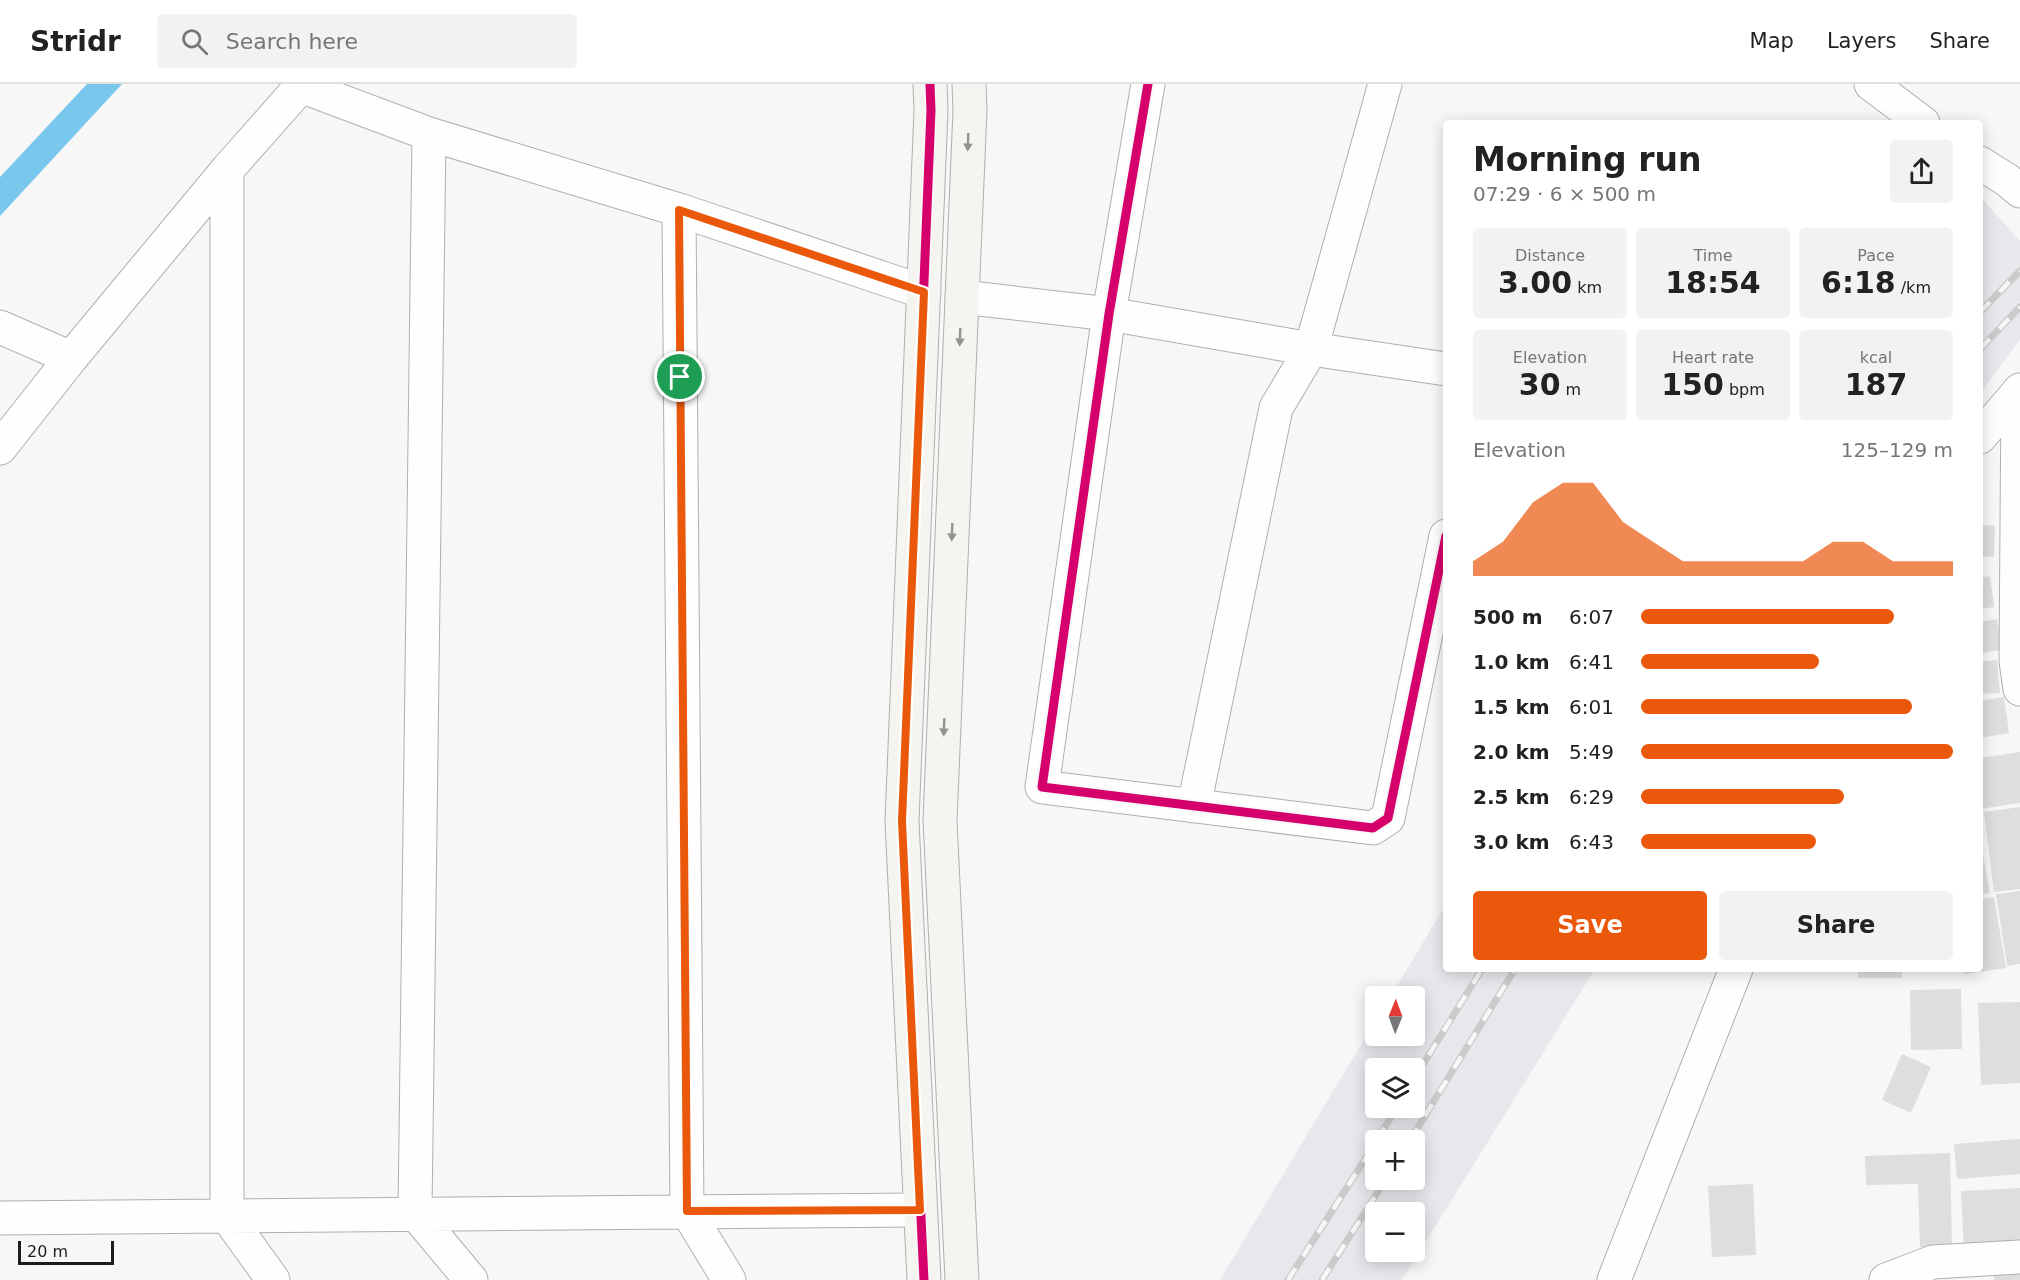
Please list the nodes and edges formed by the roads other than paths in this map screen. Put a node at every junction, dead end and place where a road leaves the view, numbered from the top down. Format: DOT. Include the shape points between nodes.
graph roads {
  1 [pos="930,84"];
  2 [pos="969,84"];
  3 [pos="1148,84"];
  4 [pos="1385,84"];
  5 [pos="1871,84"];
  6 [pos="302,85"];
  7 [pos="1919,120"];
  8 [pos="429,135"];
  9 [pos="1983,164"];
  10 [pos="227,170"];
  11 [pos="2016,180"];
  12 [pos="679,210"];
  13 [pos="924,292"];
  14 [pos="962,297"];
  15 [pos="1109,314"];
  16 [pos="0,327"];
  17 [pos="1311,349"];
  18 [pos="71,358"];
  19 [pos="1443,369"];
  20 [pos="2019,391"];
  21 [pos="1983,433"];
  22 [pos="0,448"];
  23 [pos="1443,551"];
  24 [pos="2020,689"];
  25 [pos="1194,806"];
  26 [pos="1735,972"];
  27 [pos="920,1210"];
  28 [pos="687,1211"];
  29 [pos="415,1214"];
  30 [pos="227,1216"];
  31 [pos="0,1218"];
  32 [pos="2020,1257"];
  33 [pos="273,1280"];
  34 [pos="471,1280"];
  35 [pos="729,1280"];
  36 [pos="924,1280"];
  37 [pos="962,1280"];
  38 [pos="1614,1280"];
  39 [pos="1886,1280"];
  1 -- 13 [label="street"];
  2 -- 14 [label="street, one-way"];
  3 -- 15 [label="street"];
  4 -- 17 [label="street"];
  5 -- 7 [label="street"];
  6 -- 8 [label="street"];
  6 -- 10 [label="street"];
  8 -- 12 [label="street"];
  8 -- 29 [label="street"];
  9 -- 11 [label="street"];
  10 -- 18 [label="street"];
  10 -- 30 [label="street"];
  12 -- 13 [label="street"];
  12 -- 28 [label="street"];
  13 -- 27 [label="street" via="902,821"];
  14 -- 15 [label="street"];
  14 -- 37 [label="street, one-way" via="940,820"];
  15 -- 17 [label="street"];
  15 -- 25 [label="street" via="1042,787"];
  16 -- 18 [label="street"];
  17 -- 19 [label="street"];
  17 -- 25 [label="street" via="1276,408"];
  18 -- 22 [label="street"];
  20 -- 21 [label="street"];
  20 -- 24 [label="street" via="2016,661"];
  23 -- 25 [label="street" via="1388,818 1373,828"];
  26 -- 38 [label="street"];
  27 -- 28 [label="street"];
  27 -- 36 [label="street"];
  28 -- 29 [label="street"];
  28 -- 35 [label="street"];
  29 -- 30 [label="street"];
  29 -- 34 [label="street"];
  30 -- 31 [label="street"];
  30 -- 33 [label="street"];
  32 -- 39 [label="street" via="1933,1262"];
}
